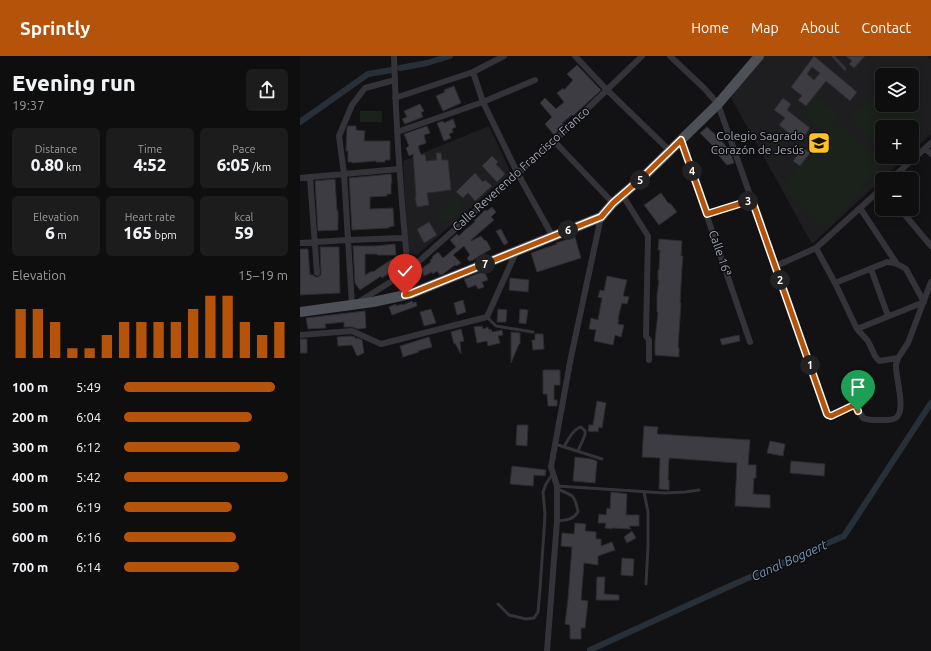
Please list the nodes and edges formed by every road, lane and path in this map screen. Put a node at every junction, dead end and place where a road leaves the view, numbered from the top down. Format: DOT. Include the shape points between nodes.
graph roads {
  1 [pos="394,56"];
  2 [pos="504,56"];
  3 [pos="575,56"];
  4 [pos="642,56"];
  5 [pos="670,56"];
  6 [pos="759,56"];
  7 [pos="833,56"];
  8 [pos="845,69"];
  9 [pos="473,72"];
  10 [pos="395,80"];
  11 [pos="535,80"];
  12 [pos="607,90"];
  13 [pos="395,98"];
  14 [pos="484,102"];
  15 [pos="718,104"];
  16 [pos="397,132"];
  17 [pos="681,140"];
  18 [pos="554,141"];
  19 [pos="931,143"];
  20 [pos="925,148"];
  21 [pos="670,152"];
  22 [pos="931,154"];
  23 [pos="399,169"];
  24 [pos="899,172"];
  25 [pos="344,174"];
  26 [pos="518,174"];
  27 [pos="310,177"];
  28 [pos="300,178"];
  29 [pos="875,194"];
  30 [pos="623,196"];
  31 [pos="752,200"];
  32 [pos="613,203"];
  33 [pos="860,208"];
  34 [pos="707,214"];
  35 [pos="906,216"];
  36 [pos="601,217"];
  37 [pos="553,237"];
  38 [pos="404,238"];
  39 [pos="347,240"];
  40 [pos="314,242"];
  41 [pos="300,243"];
  42 [pos="931,246"];
  43 [pos="816,248"];
  44 [pos="517,250"];
  45 [pos="896,264"];
  46 [pos="776,266"];
  47 [pos="871,269"];
  48 [pos="408,272"];
  49 [pos="317,273"];
  50 [pos="397,279"];
  51 [pos="931,282"];
  52 [pos="836,283"];
  53 [pos="405,295"];
  54 [pos="924,302"];
  55 [pos="354,304"];
  56 [pos="300,312"];
  57 [pos="888,316"];
  58 [pos="486,317"];
  59 [pos="857,329"];
  60 [pos="533,332"];
  61 [pos="300,335"];
  62 [pos="750,342"];
  63 [pos="898,358"];
  64 [pos="649,360"];
  65 [pos="555,444"];
  66 [pos="564,447"];
  67 [pos="578,451"];
  68 [pos="602,459"];
  69 [pos="553,473"];
  70 [pos="557,488"];
  71 [pos="699,490"];
  72 [pos="644,492"];
  73 [pos="557,521"];
  74 [pos="646,584"];
  75 [pos="498,604"];
  76 [pos="547,651"];
  1 -- 10 [label="street"];
  2 -- 9 [label="street"];
  3 -- 12 [label="street"];
  4 -- 12 [label="street, Calle Reverendo Francisco Franco"];
  5 -- 15 [label="street"];
  6 -- 15 [label="main road"];
  7 -- 8 [label="lane"];
  9 -- 13 [label="street"];
  9 -- 14 [label="street"];
  10 -- 13 [label="street"];
  10 -- 25 [label="street" via="365,88 352,105 339,136"];
  11 -- 14 [label="street"];
  12 -- 18 [label="street, Calle Reverendo Francisco Franco"];
  12 -- 21 [label="street"];
  13 -- 16 [label="street"];
  14 -- 16 [label="street"];
  14 -- 26 [label="street"];
  15 -- 17 [label="main road"];
  15 -- 31 [label="street"];
  16 -- 23 [label="street"];
  17 -- 21 [label="main road"];
  17 -- 34 [label="street, Calle 16ª"];
  18 -- 26 [label="street, Calle Reverendo Francisco Franco"];
  18 -- 32 [label="street"];
  19 -- 20 [label="street"];
  20 -- 22 [label="street"];
  20 -- 24 [label="street"];
  21 -- 30 [label="main road"];
  23 -- 25 [label="street"];
  23 -- 38 [label="street"];
  25 -- 27 [label="street"];
  25 -- 39 [label="street"];
  26 -- 37 [label="street"];
  26 -- 48 [label="street, Calle Reverendo Francisco Franco"];
  27 -- 28 [label="street"];
  27 -- 40 [label="street"];
  29 -- 33 [label="street"];
  30 -- 32 [label="main road"];
  30 -- 64 [label="street" via="648,236 646,336 649,340"];
  31 -- 34 [label="street"];
  31 -- 46 [label="street"];
  32 -- 36 [label="main road"];
  33 -- 43 [label="street"];
  33 -- 45 [label="street"];
  34 -- 62 [label="street, Calle 16ª"];
  35 -- 42 [label="street"];
  36 -- 37 [label="main road"];
  36 -- 65 [label="street"];
  37 -- 44 [label="main road"];
  38 -- 39 [label="street"];
  38 -- 48 [label="street"];
  39 -- 40 [label="street"];
  39 -- 55 [label="street"];
  40 -- 41 [label="street"];
  40 -- 49 [label="street"];
  43 -- 46 [label="street"];
  43 -- 52 [label="street"];
  44 -- 53 [label="main road"];
  44 -- 58 [label="street"];
  45 -- 47 [label="street" via="887,262"];
  45 -- 54 [label="street" via="906,269"];
  46 -- 63 [label="street" via="828,415 856,406 860,415 870,420 890,420 897,417 900,404 896,364"];
  47 -- 52 [label="street"];
  47 -- 57 [label="street"];
  48 -- 50 [label="street, Calle Reverendo Francisco Franco"];
  50 -- 53 [label="street"];
  50 -- 55 [label="street, Calle Reverendo Francisco Franco"];
  51 -- 54 [label="street"];
  52 -- 59 [label="street"];
  53 -- 55 [label="main road"];
  54 -- 57 [label="street"];
  54 -- 63 [label="street" via="908,343"];
  55 -- 56 [label="main road"];
  57 -- 59 [label="street"];
  58 -- 60 [label="lane" via="496,326"];
  58 -- 61 [label="street" via="381,344 352,330"];
  59 -- 63 [label="street" via="868,341 879,361"];
  65 -- 66 [label="lane"];
  65 -- 69 [label="street" via="551,467"];
  66 -- 67 [label="lane"];
  66 -- 67 [label="lane" via="581,427 585,435"];
  67 -- 68 [label="lane"];
  69 -- 70 [label="street"];
  69 -- 75 [label="lane" via="543,492 544,531 538,612 534,618 526,619 509,615"];
  70 -- 72 [label="lane"];
  70 -- 73 [label="street"];
  70 -- 73 [label="lane" via="574,496 578,512 570,519"];
  71 -- 72 [label="lane"];
  72 -- 74 [label="lane" via="648,512"];
  73 -- 76 [label="street"];
}
